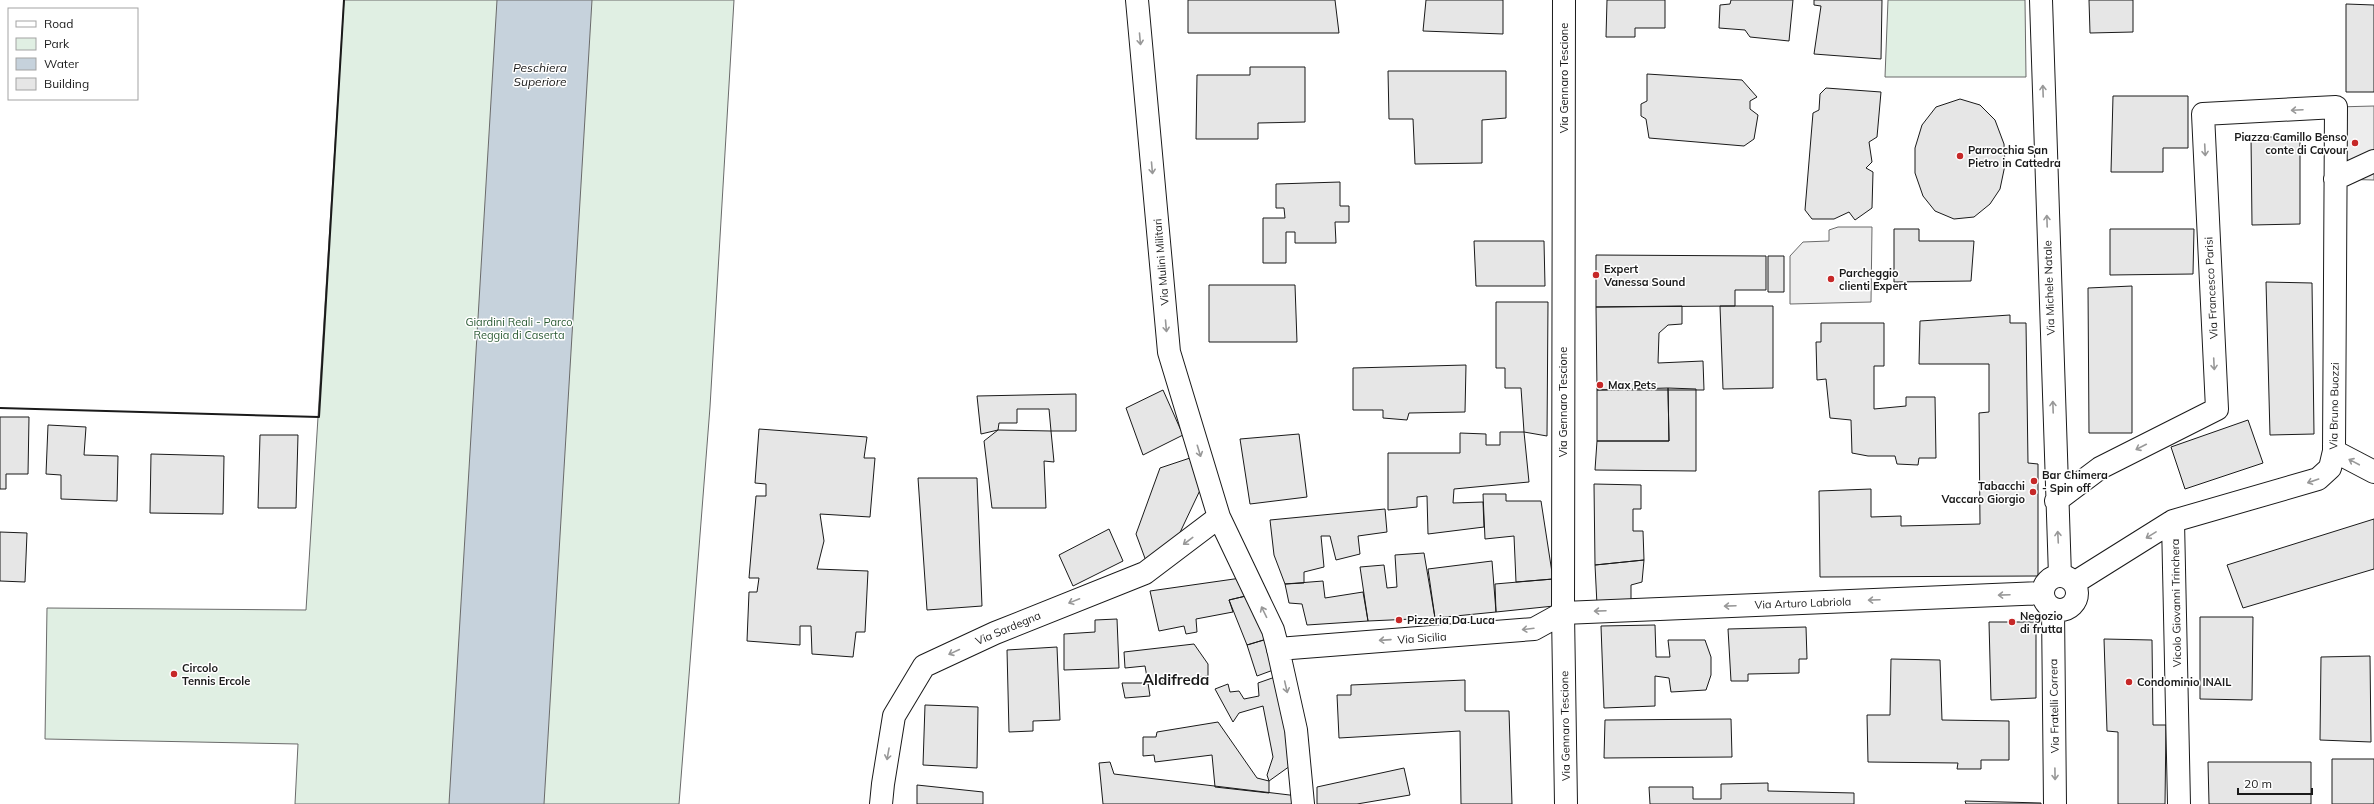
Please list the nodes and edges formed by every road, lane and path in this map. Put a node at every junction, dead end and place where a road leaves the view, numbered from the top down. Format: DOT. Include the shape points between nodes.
graph roads {
  1 [pos="1137,0"];
  2 [pos="1564,0"];
  3 [pos="2040,0"];
  4 [pos="2336,107"];
  5 [pos="2374,161"];
  6 [pos="2335,180"];
  7 [pos="2374,180"];
  8 [pos="2334,451"];
  9 [pos="2374,472"];
  10 [pos="2056,501"];
  11 [pos="1219,518"];
  12 [pos="2174,521"];
  13 [pos="2067,580"];
  14 [pos="2048,601"];
  15 [pos="1563,613"];
  16 [pos="1278,649"];
  17 [pos="881,804"];
  18 [pos="1303,804"];
  19 [pos="1566,804"];
  20 [pos="2055,804"];
  21 [pos="2179,804"];
  1 -- 11 [label="street, Via Mulini Militari, one-way" via="1169,352"];
  2 -- 15 [label="street, Via Gennaro Tescione"];
  10 -- 3 [label="street, Via Michele Natale, one-way"];
  4 -- 6 [label="street, Via Bruno Buozzi"];
  4 -- 10 [label="street, Via Francesco Parisi, one-way" via="2203,114 2217,409 2100,468"];
  5 -- 6 [label="street"];
  6 -- 7 [label="street"];
  6 -- 8 [label="street, Via Bruno Buozzi"];
  9 -- 8 [label="street, one-way"];
  8 -- 12 [label="street, Via Bruno Buozzi, one-way" via="2330,468 2318,480"];
  13 -- 10 [label="street, Via Michele Natale, one-way"];
  16 -- 11 [label="street, Via Mulini Militari, one-way" via="1273,630"];
  11 -- 17 [label="street, Via Sardegna, one-way" via="1146,573 995,633 924,666 894,716"];
  12 -- 13 [label="street, Via Bruno Buozzi, one-way"];
  12 -- 21 [label="street, Vicolo Giovanni Trinchera"];
  13 -- 14 [label="street" via="2050,579 2044,588"];
  13 -- 14 [label="street" via="2077,594 2073,604 2064,610"];
  14 -- 15 [label="street, Via Arturo Labriola, one-way"];
  14 -- 20 [label="street, Via Fratelli Correra, one-way"];
  15 -- 16 [label="street, Via Sicilia, one-way" via="1534,629"];
  15 -- 19 [label="street, Via Gennaro Tescione"];
  16 -- 18 [label="street, Via Mulini Militari, one-way" via="1296,730"];
}
